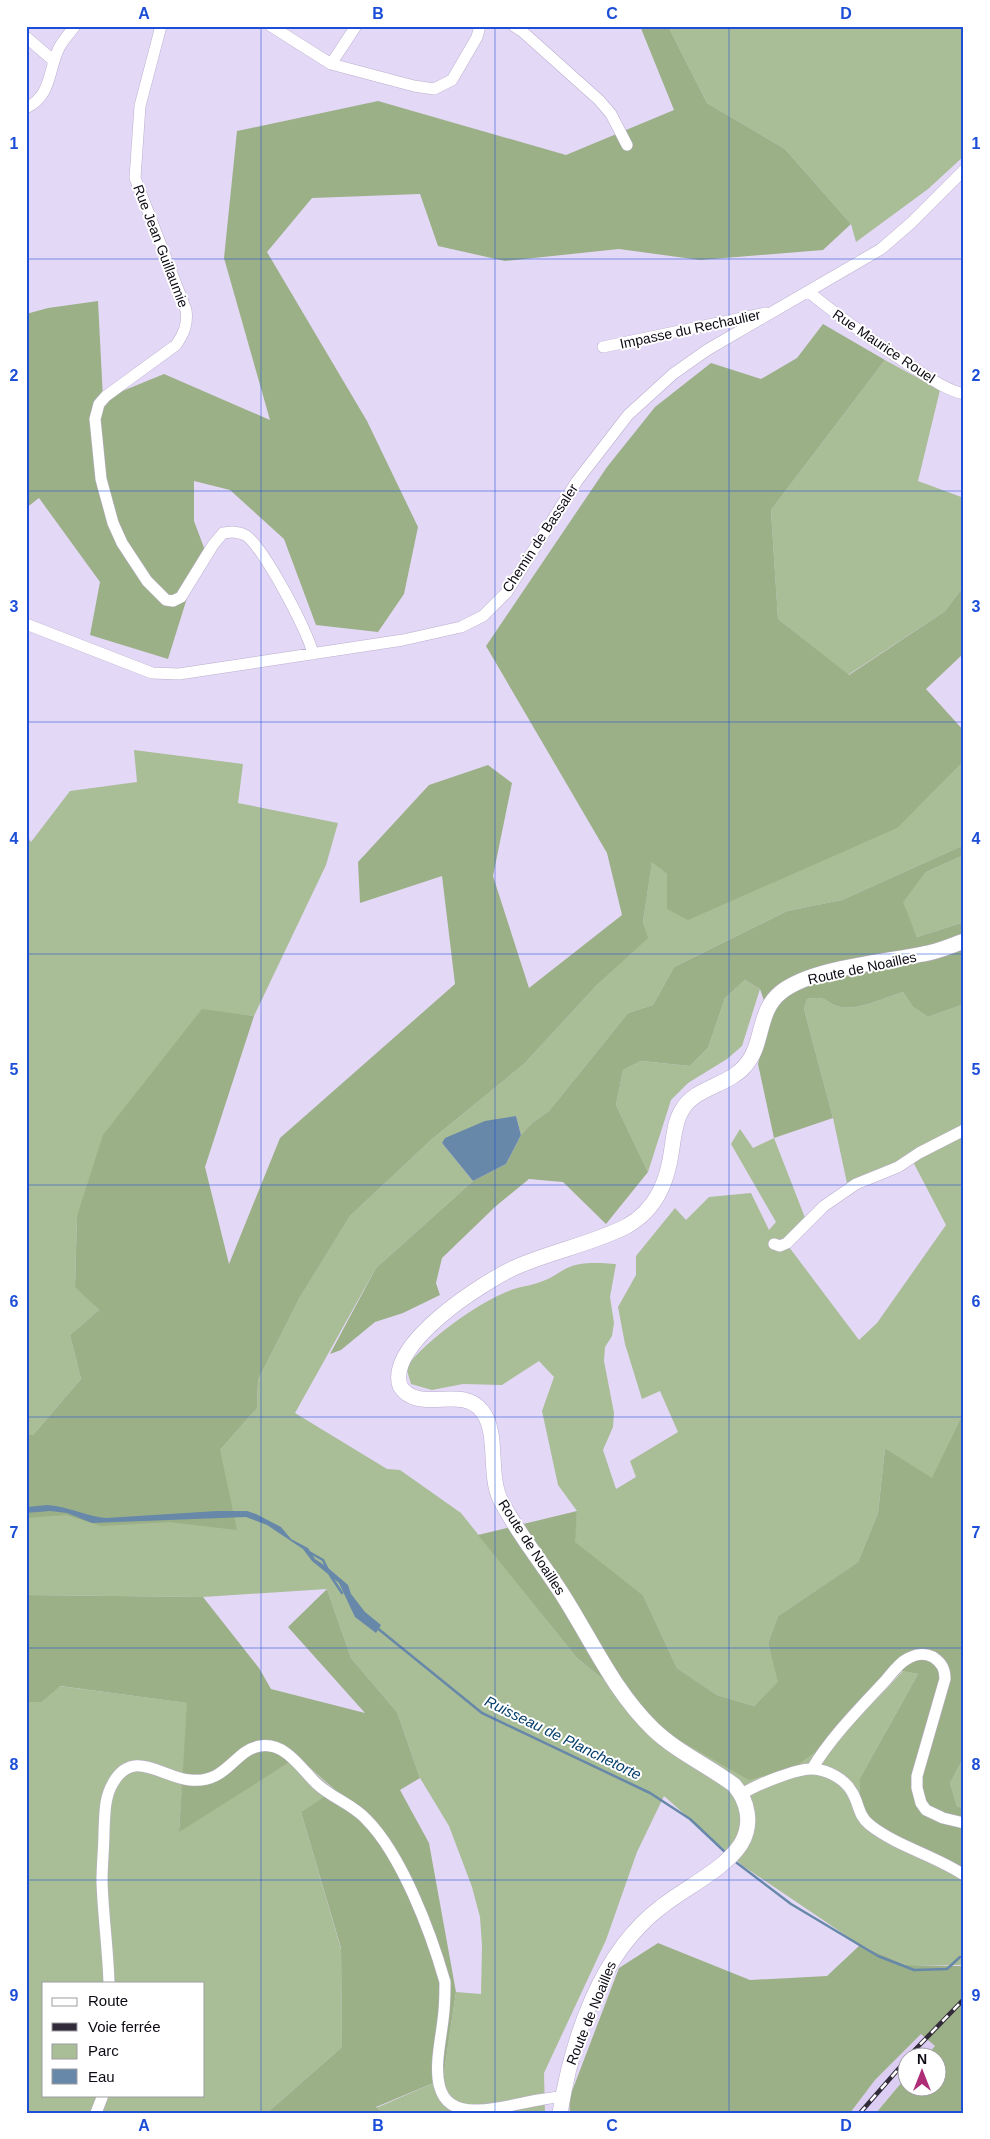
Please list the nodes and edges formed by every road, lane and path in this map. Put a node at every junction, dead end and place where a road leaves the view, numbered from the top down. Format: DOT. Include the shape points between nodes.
graph roads {
  1 [pos="75,26"];
  2 [pos="161,26"];
  3 [pos="272,26"];
  4 [pos="356,26"];
  5 [pos="480,26"];
  6 [pos="514,26"];
  7 [pos="26,38"];
  8 [pos="54,61"];
  9 [pos="331,64"];
  10 [pos="26,108"];
  11 [pos="627,145"];
  12 [pos="964,170"];
  13 [pos="809,292"];
  14 [pos="777,310"];
  15 [pos="603,347"];
  16 [pos="964,394"];
  17 [pos="26,624"];
  18 [pos="313,654"];
  19 [pos="964,941"];
  20 [pos="964,1130"];
  21 [pos="774,1244"];
  22 [pos="812,1769"];
  23 [pos="742,1794"];
  24 [pos="964,1823"];
  25 [pos="964,1875"];
  26 [pos="110,1982"];
  27 [pos="103,2096"];
  28 [pos="562,2097"];
  29 [pos="96,2113"];
  30 [pos="560,2113"];
  1 -- 8 [label="street"];
  2 -- 18 [label="street, Rue Jean Guillaumie" via="140,106 136,178 188,322 176,345 99,404 95,419 101,479 116,530 147,581 166,600 174,602 182,597 223,533 234,531 246,535 257,546 304,625"];
  3 -- 9 [label="street"];
  4 -- 9 [label="street"];
  5 -- 9 [label="street" via="478,38 452,80 434,89"];
  6 -- 11 [label="street" via="599,100 611,114"];
  7 -- 8 [label="street"];
  8 -- 10 [label="street" via="42,96"];
  12 -- 13 [label="street, Chemin de Bassaler" via="881,249"];
  13 -- 14 [label="street, Chemin de Bassaler"];
  13 -- 16 [label="street, Rue Maurice Rouel" via="844,322 921,373 954,392"];
  14 -- 15 [label="street, Impasse du Rechaulier"];
  14 -- 18 [label="street, Chemin de Bassaler" via="707,350 673,374 628,415 577,481 507,592 483,616 460,627 403,640"];
  17 -- 18 [label="street, Chemin de Bassaler" via="152,673 179,674"];
  19 -- 23 [label="main road, Route de Noailles" via="925,954 807,979 780,993 765,1013 752,1057 745,1067 695,1096 682,1108 664,1184 656,1200 641,1216 622,1228 524,1264 484,1285 418,1339 405,1354 398,1370 400,1386 408,1395 420,1399 464,1400 475,1403 482,1411 488,1423 493,1474 500,1498 612,1679 640,1716 662,1738 726,1779"];
  20 -- 21 [label="street" via="898,1167 856,1184 824,1206 786,1243"];
  22 -- 23 [label="street"];
  22 -- 24 [label="street" via="864,1704 905,1660 915,1655 928,1655 945,1670 945,1679 917,1776 919,1797 926,1810"];
  22 -- 25 [label="street" via="828,1772 842,1780 852,1791 858,1809 869,1824 904,1846"];
  23 -- 28 [label="main road, Route de Noailles" via="748,1810 748,1824 740,1845 727,1860 644,1921 614,1956 582,2031"];
  26 -- 28 [label="street" via="102,1880 106,1802 117,1776 133,1767 144,1766 190,1780 208,1779 222,1773 249,1750 271,1747 292,1757 319,1786 368,1820 402,1868 445,1982 446,2002 436,2075 444,2096 460,2109 481,2110"];
  27 -- 29 [label="street"];
  28 -- 30 [label="main road, Route de Noailles"];
}
